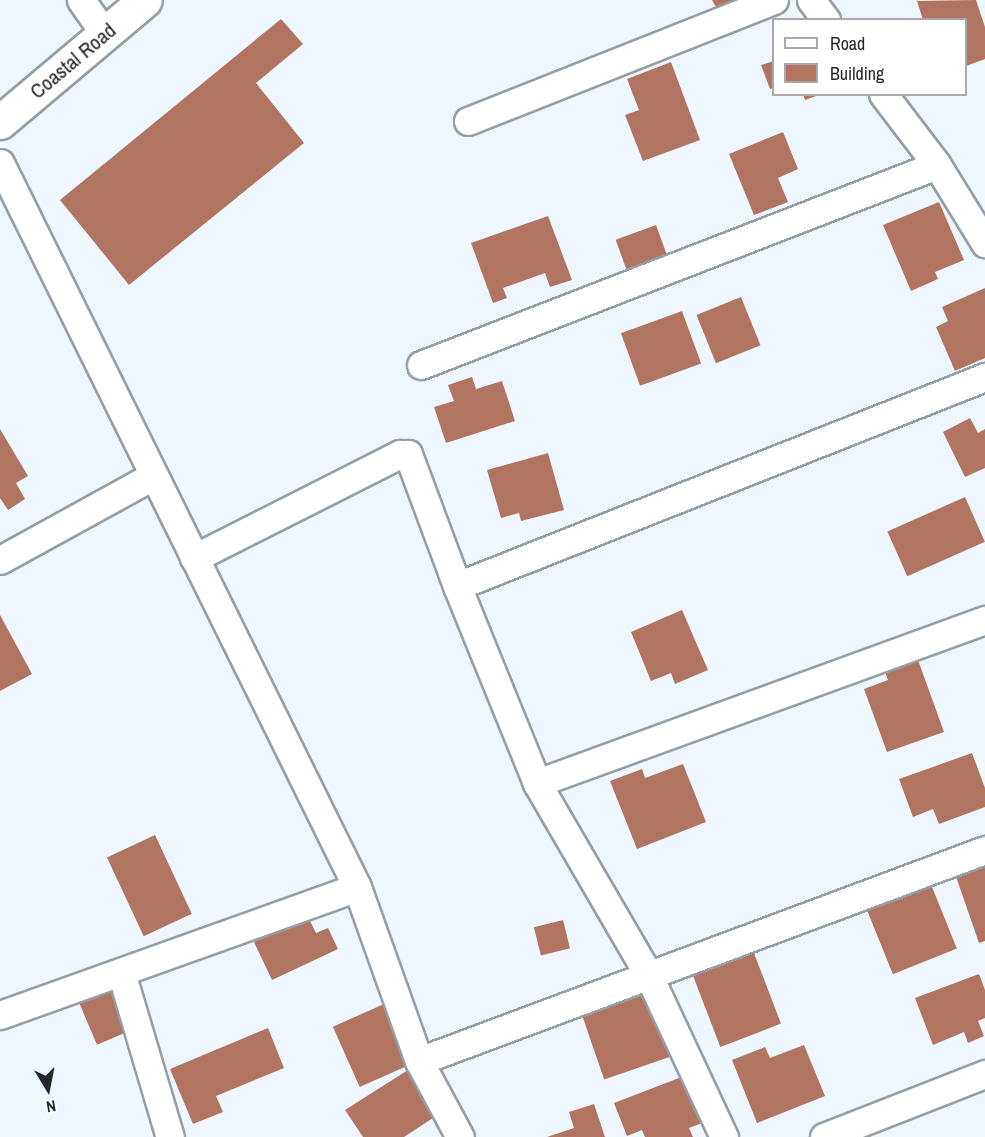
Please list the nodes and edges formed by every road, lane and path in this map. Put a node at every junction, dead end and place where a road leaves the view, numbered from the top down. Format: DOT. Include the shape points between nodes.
graph roads {
  1 [pos="81,0"];
  2 [pos="145,0"];
  3 [pos="774,0"];
  4 [pos="811,0"];
  5 [pos="824,18"];
  6 [pos="105,34"];
  7 [pos="885,96"];
  8 [pos="468,121"];
  9 [pos="0,122"];
  10 [pos="0,163"];
  11 [pos="937,165"];
  12 [pos="985,243"];
  13 [pos="421,365"];
  14 [pos="985,377"];
  15 [pos="153,476"];
  16 [pos="194,558"];
  17 [pos="0,560"];
  18 [pos="457,586"];
  19 [pos="985,620"];
  20 [pos="537,783"];
  21 [pos="985,850"];
  22 [pos="357,887"];
  23 [pos="121,972"];
  24 [pos="648,974"];
  25 [pos="0,1015"];
  26 [pos="419,1060"];
  27 [pos="985,1074"];
  28 [pos="170,1137"];
  29 [pos="460,1137"];
  30 [pos="724,1137"];
  31 [pos="824,1137"];
  1 -- 6 [label="street"];
  2 -- 6 [label="main road, Coastal Road"];
  3 -- 8 [label="street"];
  4 -- 5 [label="street"];
  6 -- 9 [label="main road, Coastal Road"];
  7 -- 11 [label="street"];
  10 -- 15 [label="street"];
  11 -- 12 [label="street"];
  11 -- 13 [label="street"];
  14 -- 18 [label="street"];
  15 -- 16 [label="street"];
  15 -- 17 [label="street"];
  16 -- 18 [label="street" via="400,453 408,454"];
  16 -- 22 [label="street"];
  18 -- 20 [label="street"];
  19 -- 20 [label="street"];
  20 -- 24 [label="street"];
  21 -- 24 [label="street"];
  22 -- 23 [label="street"];
  22 -- 26 [label="street"];
  23 -- 25 [label="street"];
  23 -- 28 [label="street"];
  24 -- 26 [label="street"];
  24 -- 30 [label="street"];
  26 -- 29 [label="street"];
  27 -- 31 [label="street"];
}
